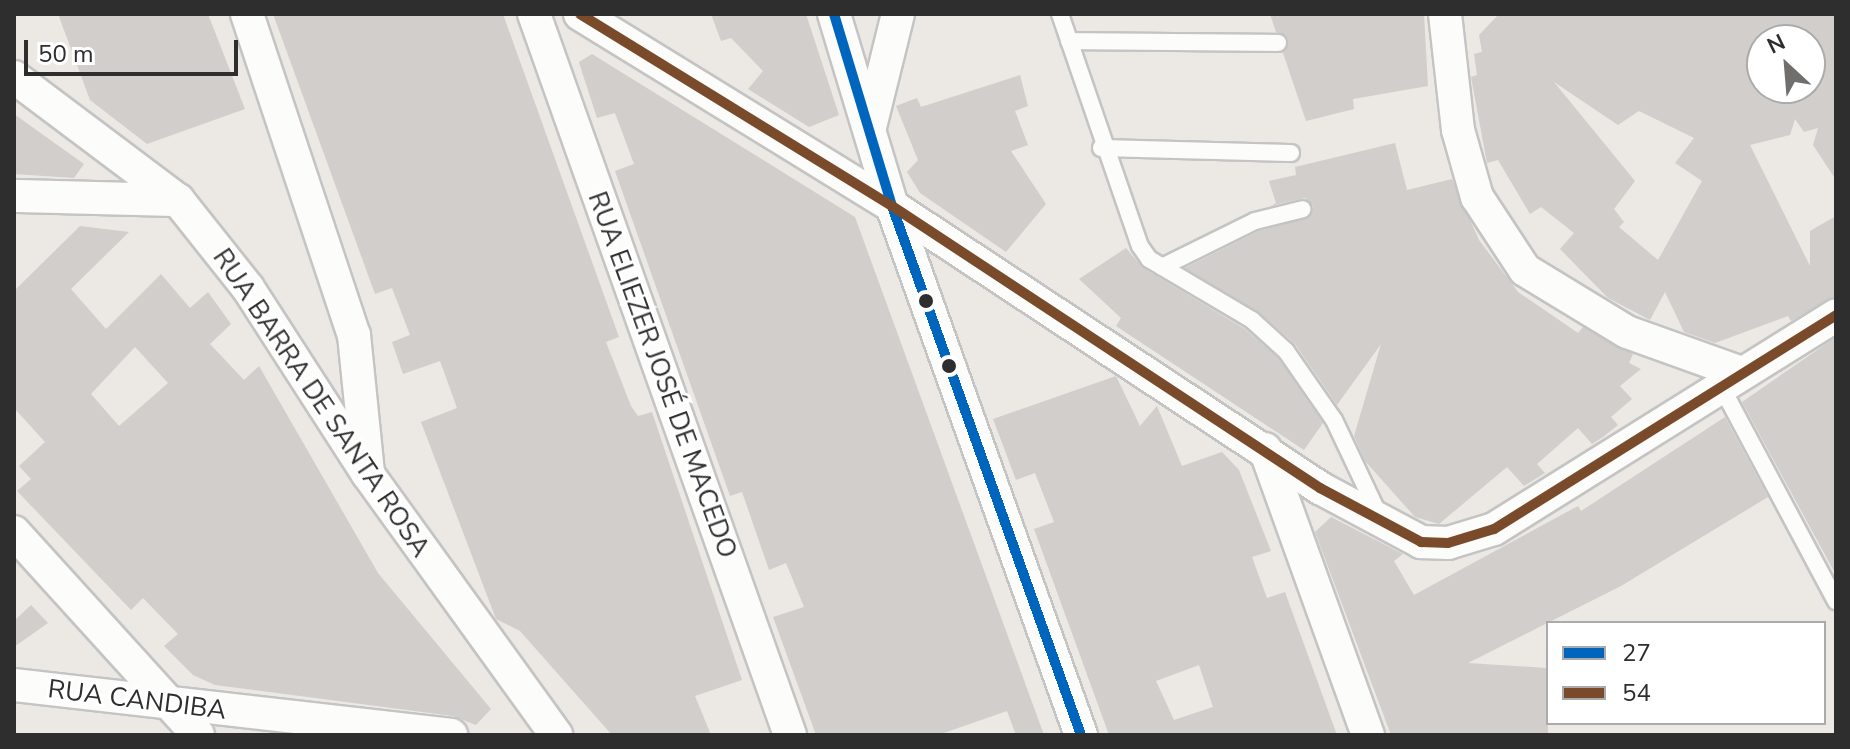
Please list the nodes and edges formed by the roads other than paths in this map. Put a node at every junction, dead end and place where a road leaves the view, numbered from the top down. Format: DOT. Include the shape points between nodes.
graph roads {
  1 [pos="247,14"];
  2 [pos="534,14"];
  3 [pos="580,14"];
  4 [pos="834,14"];
  5 [pos="898,14"];
  6 [pos="1060,14"];
  7 [pos="1445,14"];
  8 [pos="1069,41"];
  9 [pos="1278,43"];
  10 [pos="14,77"];
  11 [pos="870,130"];
  12 [pos="1101,148"];
  13 [pos="1291,153"];
  14 [pos="14,196"];
  15 [pos="178,200"];
  16 [pos="892,206"];
  17 [pos="1303,209"];
  18 [pos="1162,267"];
  19 [pos="1833,322"];
  20 [pos="1730,379"];
  21 [pos="1265,449"];
  22 [pos="368,474"];
  23 [pos="1384,525"];
  24 [pos="14,532"];
  25 [pos="1836,601"];
  26 [pos="14,685"];
  27 [pos="171,706"];
  28 [pos="198,735"];
  29 [pos="451,735"];
  30 [pos="556,735"];
  31 [pos="790,735"];
  32 [pos="1081,735"];
  33 [pos="1368,735"];
  1 -- 22 [label="street" via="354,335 366,403"];
  2 -- 31 [label="street, RUA ELIEZER JOSÉ DE MACEDO"];
  3 -- 16 [label="street"];
  4 -- 11 [label="street"];
  5 -- 11 [label="street"];
  6 -- 8 [label="lane"];
  7 -- 20 [label="street" via="1458,130 1477,197 1525,270 1627,332"];
  8 -- 9 [label="lane"];
  8 -- 12 [label="lane"];
  10 -- 15 [label="street, RUA BARRA DE SANTA ROSA" via="135,162"];
  11 -- 16 [label="street"];
  12 -- 13 [label="lane"];
  12 -- 18 [label="lane" via="1140,246"];
  14 -- 15 [label="street"];
  15 -- 22 [label="street, RUA BARRA DE SANTA ROSA" via="248,288"];
  16 -- 21 [label="street"];
  16 -- 32 [label="street"];
  17 -- 18 [label="lane" via="1255,221"];
  18 -- 23 [label="lane" via="1252,320 1286,351 1334,420"];
  19 -- 20 [label="street"];
  20 -- 23 [label="street" via="1644,441 1494,529 1448,543 1421,542"];
  20 -- 25 [label="lane"];
  21 -- 23 [label="street"];
  21 -- 33 [label="street"];
  22 -- 30 [label="street, RUA BARRA DE SANTA ROSA"];
  24 -- 27 [label="street"];
  26 -- 27 [label="street, RUA CANDIBA"];
  27 -- 28 [label="street"];
  27 -- 29 [label="street, RUA CANDIBA"];
}
